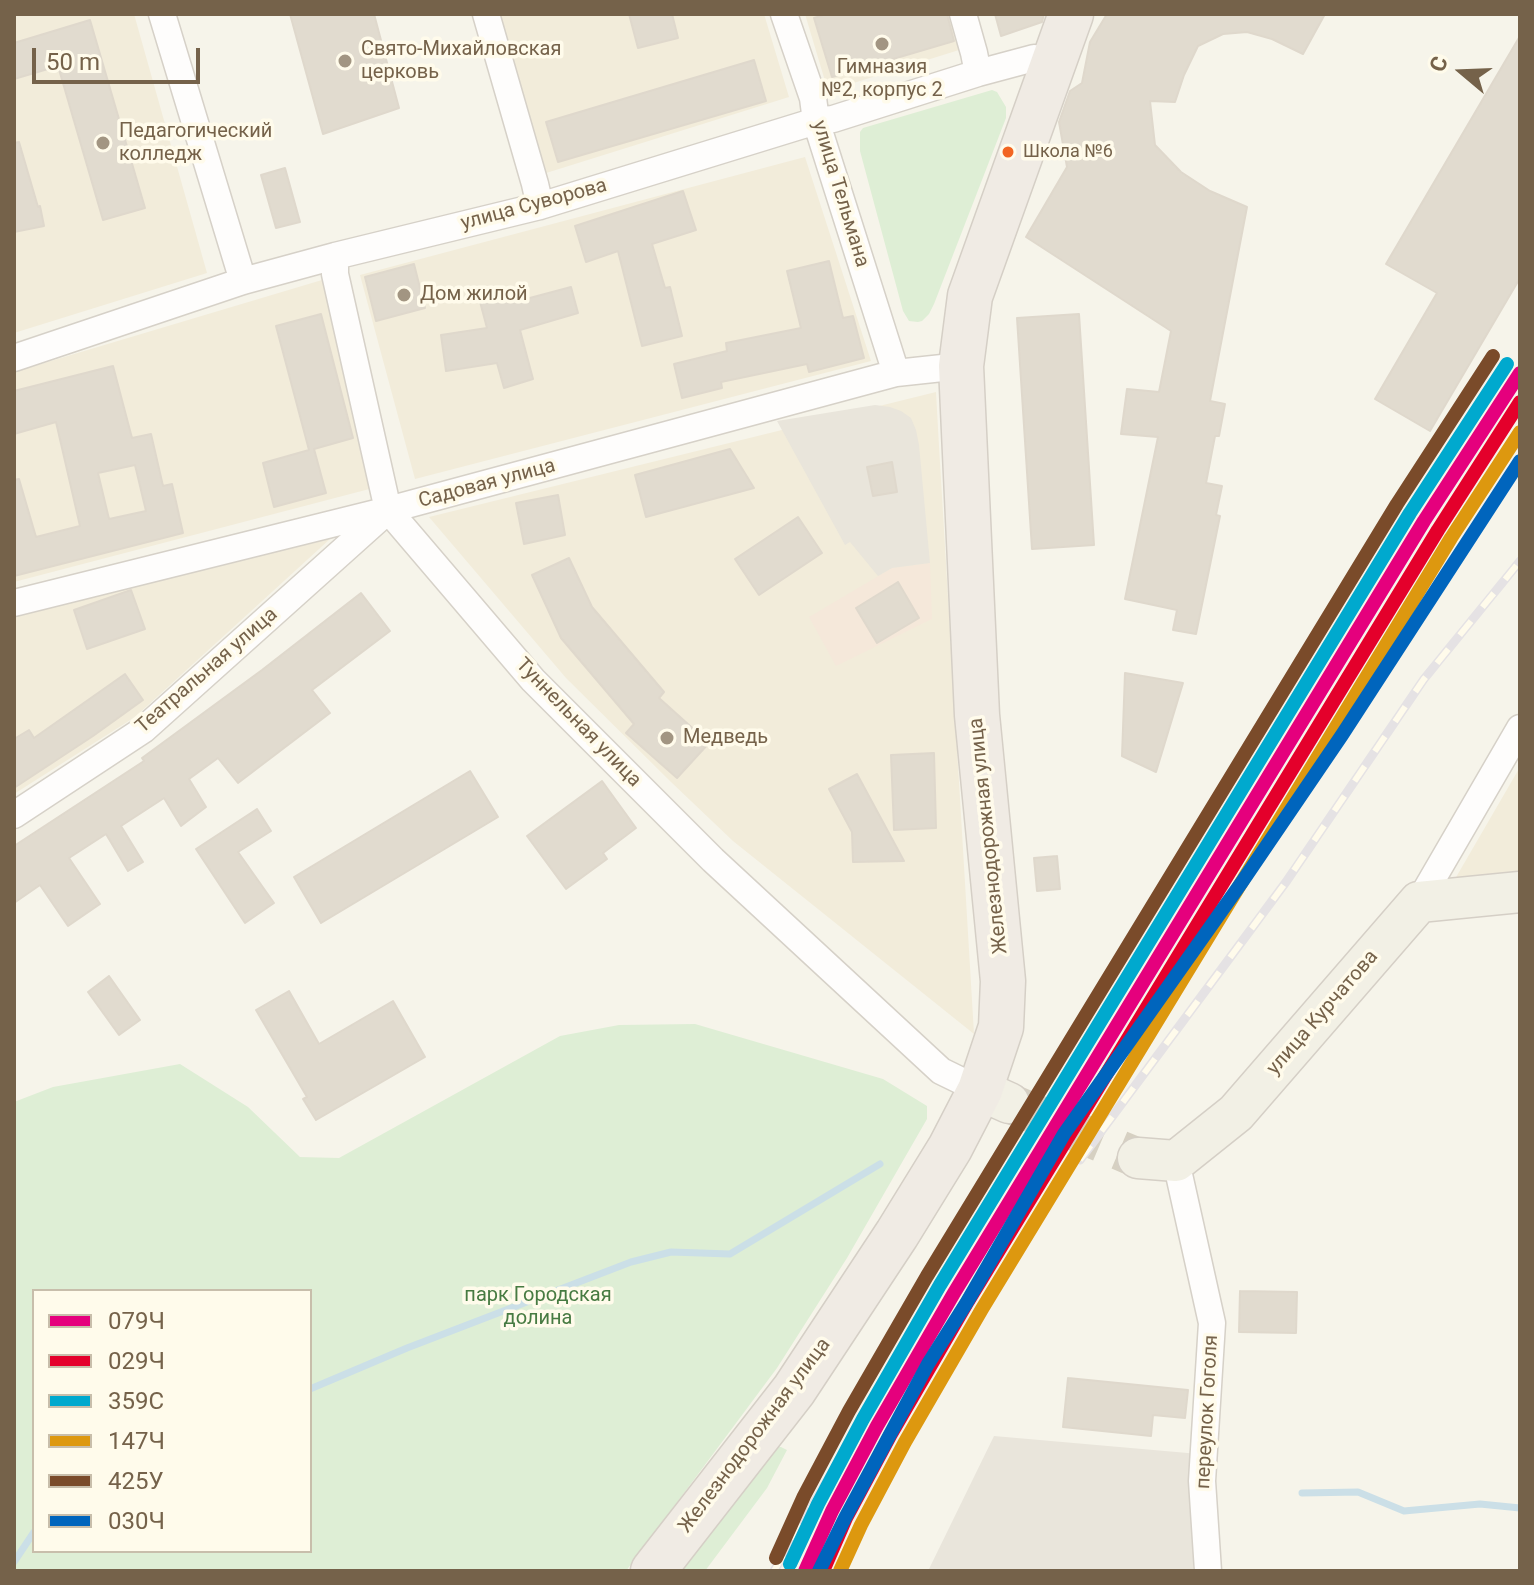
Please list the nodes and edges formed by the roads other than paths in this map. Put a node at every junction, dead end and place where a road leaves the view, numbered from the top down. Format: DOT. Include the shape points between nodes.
graph roads {
  1 [pos="162,14"];
  2 [pos="486,14"];
  3 [pos="784,14"];
  4 [pos="963,14"];
  5 [pos="1071,14"];
  6 [pos="1054,62"];
  7 [pos="978,73"];
  8 [pos="816,121"];
  9 [pos="540,206"];
  10 [pos="335,256"];
  11 [pos="243,281"];
  12 [pos="14,358"];
  13 [pos="961,366"];
  14 [pos="896,373"];
  15 [pos="388,510"];
  16 [pos="14,603"];
  17 [pos="1520,728"];
  18 [pos="14,815"];
  19 [pos="1520,892"];
  20 [pos="1419,902"];
  21 [pos="994,1096"];
  22 [pos="1157,1160"];
  23 [pos="653,1571"];
  24 [pos="1208,1571"];
  1 -- 11 [label="street"];
  2 -- 9 [label="street"];
  3 -- 8 [label="street, улица Тельмана"];
  4 -- 7 [label="street"];
  5 -- 6 [label="highway, Железнодорожная улица"];
  6 -- 7 [label="street, улица Суворова" via="1034,58"];
  6 -- 13 [label="highway, Железнодорожная улица" via="970,296"];
  7 -- 8 [label="street, улица Суворова"];
  8 -- 9 [label="street, улица Суворова"];
  8 -- 14 [label="street, улица Тельмана"];
  9 -- 10 [label="street, улица Суворова"];
  10 -- 11 [label="street, улица Суворова"];
  10 -- 15 [label="street, Туннельная улица"];
  11 -- 12 [label="street, улица Суворова"];
  13 -- 14 [label="street, Садовая улица"];
  13 -- 21 [label="highway, Железнодорожная улица" via="977,715 1003,981"];
  14 -- 15 [label="street, Садовая улица"];
  15 -- 16 [label="street, Садовая улица"];
  15 -- 18 [label="street, Театральная улица" via="143,730"];
  15 -- 21 [label="street, Туннельная улица" via="533,680 713,860 941,1071"];
  17 -- 20 [label="street"];
  19 -- 20 [label="main road"];
  20 -- 22 [label="main road, улица Курчатова" via="1236,1113"];
  21 -- 23 [label="highway, Железнодорожная улица" via="950,1148 794,1390"];
  22 -- 24 [label="street, переулок Гоголя" via="1212,1323 1202,1481"];
}
